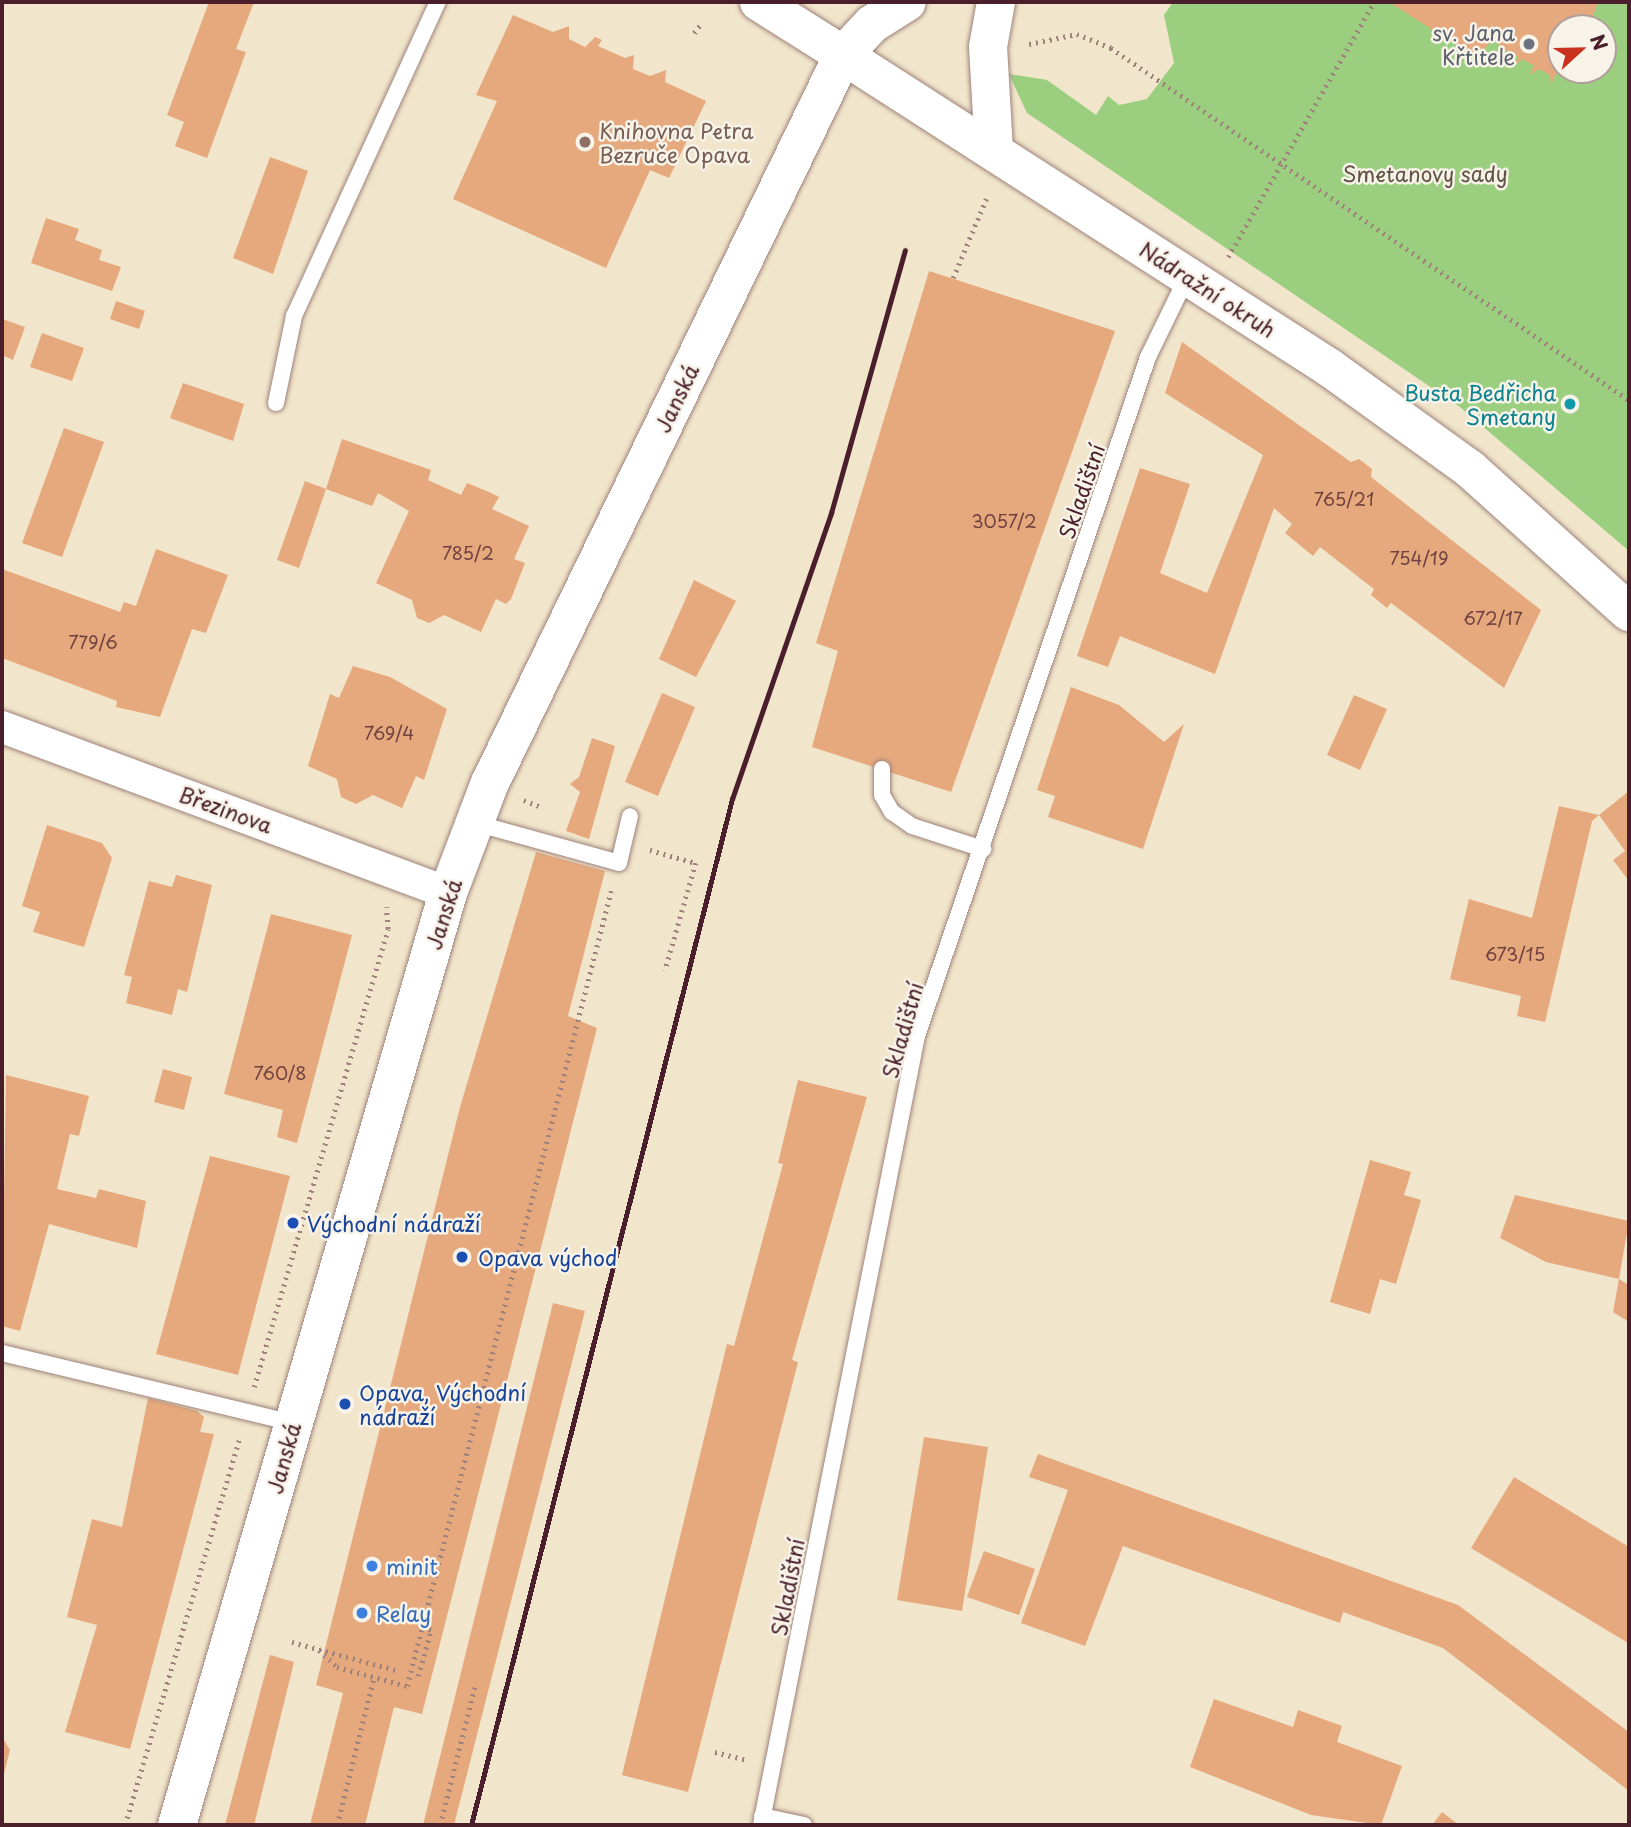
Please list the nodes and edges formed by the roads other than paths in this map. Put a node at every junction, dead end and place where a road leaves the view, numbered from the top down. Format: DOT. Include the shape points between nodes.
graph roads {
  1 [pos="438,2"];
  2 [pos="759,2"];
  3 [pos="907,2"];
  4 [pos="996,2"];
  5 [pos="843,54"];
  6 [pos="994,151"];
  7 [pos="1188,275"];
  8 [pos="276,403"];
  9 [pos="1629,611"];
  10 [pos="2,727"];
  11 [pos="881,769"];
  12 [pos="630,816"];
  13 [pos="475,823"];
  14 [pos="983,849"];
  15 [pos="448,893"];
  16 [pos="2,1353"];
  17 [pos="293,1423"];
  18 [pos="762,1821"];
  19 [pos="177,1825"];
  20 [pos="804,1825"];
  1 -- 8 [label="lane" via="294,316"];
  2 -- 5 [label="main road, Nádražní okruh"];
  3 -- 5 [label="main road, Janská" via="872,24"];
  4 -- 6 [label="main road" via="988,60"];
  5 -- 6 [label="main road, Nádražní okruh"];
  5 -- 13 [label="main road, Janská"];
  6 -- 7 [label="main road, Nádražní okruh"];
  7 -- 9 [label="main road, Nádražní okruh" via="1469,469"];
  7 -- 14 [label="lane, Skladištní" via="1148,357"];
  10 -- 15 [label="street, Březinova"];
  11 -- 14 [label="lane" via="882,795 892,812 912,826"];
  12 -- 13 [label="lane" via="619,863"];
  13 -- 15 [label="main road, Janská"];
  14 -- 18 [label="lane, Skladištní" via="918,1036"];
  15 -- 17 [label="main road, Janská"];
  16 -- 17 [label="lane"];
  17 -- 19 [label="main road, Janská"];
  18 -- 20 [label="lane"];
}
